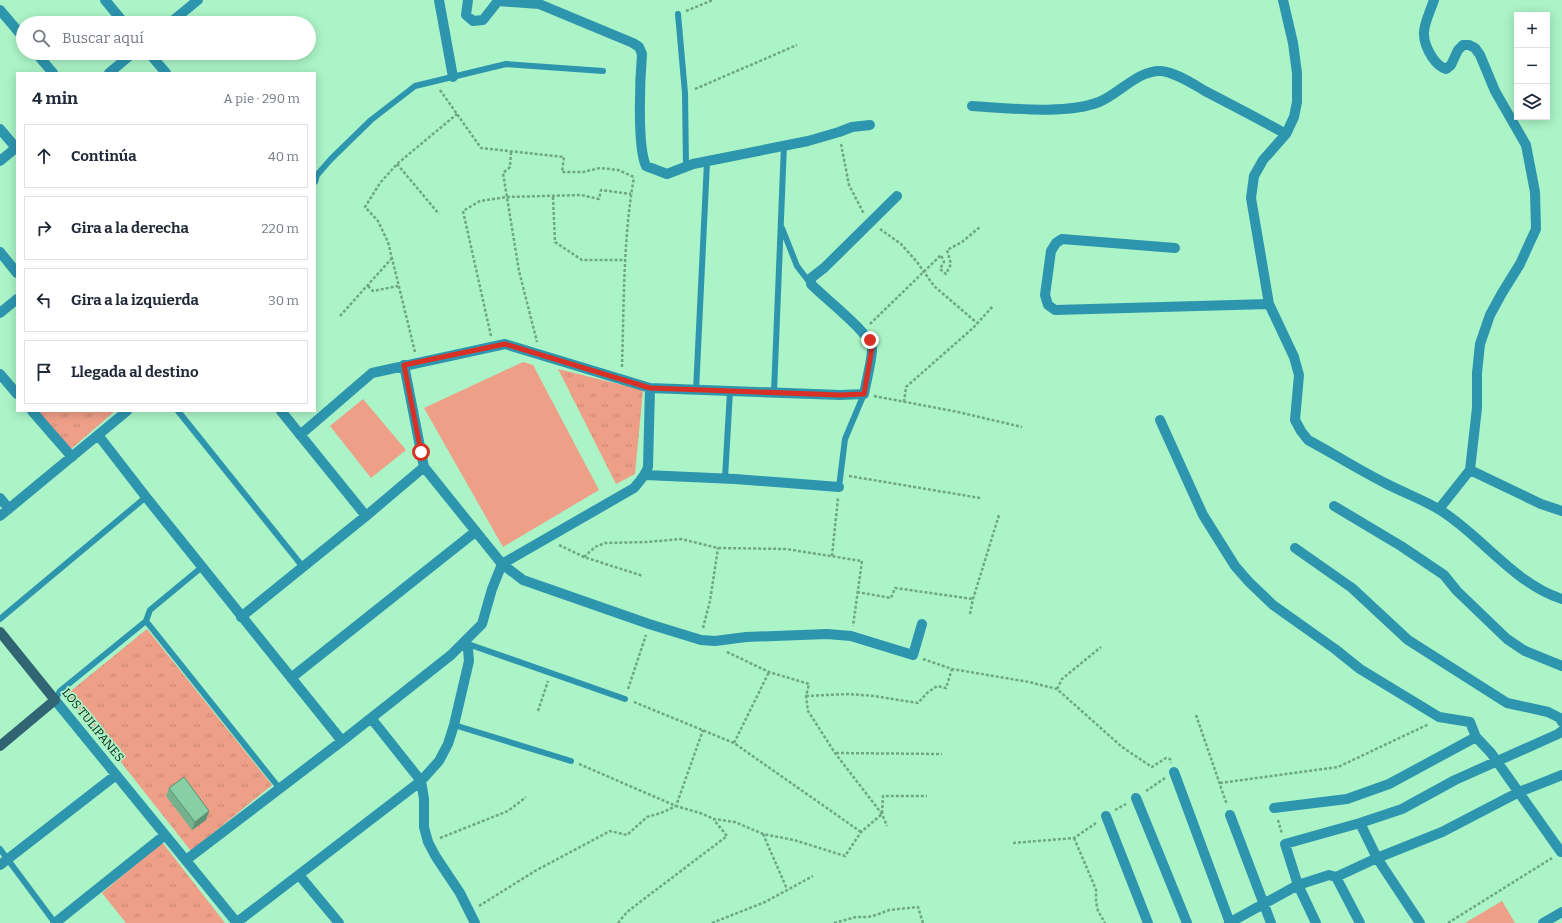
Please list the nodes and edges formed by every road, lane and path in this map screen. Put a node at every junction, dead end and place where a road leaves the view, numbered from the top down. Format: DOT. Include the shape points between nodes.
graph roads {
  1 [pos="105,0"];
  2 [pos="198,0"];
  3 [pos="439,0"];
  4 [pos="468,0"];
  5 [pos="499,0"];
  6 [pos="713,0"];
  7 [pos="1283,0"];
  8 [pos="1434,0"];
  9 [pos="0,10"];
  10 [pos="678,14"];
  11 [pos="118,16"];
  12 [pos="179,16"];
  13 [pos="16,29"];
  14 [pos="797,45"];
  15 [pos="42,60"];
  16 [pos="125,60"];
  17 [pos="155,60"];
  18 [pos="603,70"];
  19 [pos="52,72"];
  20 [pos="110,72"];
  21 [pos="165,72"];
  22 [pos="453,77"];
  23 [pos="434,81"];
  24 [pos="685,93"];
  25 [pos="972,106"];
  26 [pos="457,114"];
  27 [pos="870,125"];
  28 [pos="0,129"];
  29 [pos="839,132"];
  30 [pos="1286,134"];
  31 [pos="784,145"];
  32 [pos="16,147"];
  33 [pos="16,149"];
  34 [pos="511,152"];
  35 [pos="0,161"];
  36 [pos="707,162"];
  37 [pos="397,164"];
  38 [pos="686,167"];
  39 [pos="316,178"];
  40 [pos="631,194"];
  41 [pos="897,196"];
  42 [pos="507,197"];
  43 [pos="553,197"];
  44 [pos="439,214"];
  45 [pos="869,223"];
  46 [pos="781,225"];
  47 [pos="981,226"];
  48 [pos="1175,248"];
  49 [pos="0,252"];
  50 [pos="392,258"];
  51 [pos="625,260"];
  52 [pos="924,271"];
  53 [pos="16,273"];
  54 [pos="811,284"];
  55 [pos="368,286"];
  56 [pos="398,286"];
  57 [pos="16,300"];
  58 [pos="1269,304"];
  59 [pos="993,306"];
  60 [pos="0,313"];
  61 [pos="340,316"];
  62 [pos="977,324"];
  63 [pos="862,331"];
  64 [pos="494,346"];
  65 [pos="540,354"];
  66 [pos="417,362"];
  67 [pos="404,365"];
  68 [pos="0,374"];
  69 [pos="621,380"];
  70 [pos="650,388"];
  71 [pos="696,391"];
  72 [pos="730,391"];
  73 [pos="774,392"];
  74 [pos="16,393"];
  75 [pos="864,394"];
  76 [pos="904,402"];
  77 [pos="33,412"];
  78 [pos="126,412"];
  79 [pos="179,412"];
  80 [pos="282,412"];
  81 [pos="1160,420"];
  82 [pos="1022,428"];
  83 [pos="98,435"];
  84 [pos="300,435"];
  85 [pos="72,457"];
  86 [pos="424,467"];
  87 [pos="1470,470"];
  88 [pos="841,474"];
  89 [pos="645,475"];
  90 [pos="725,478"];
  91 [pos="839,487"];
  92 [pos="146,497"];
  93 [pos="0,498"];
  94 [pos="980,498"];
  95 [pos="1334,506"];
  96 [pos="9,509"];
  97 [pos="1439,509"];
  98 [pos="1562,511"];
  99 [pos="999,515"];
  100 [pos="0,516"];
  101 [pos="366,516"];
  102 [pos="475,532"];
  103 [pos="546,538"];
  104 [pos="718,548"];
  105 [pos="1295,548"];
  106 [pos="832,556"];
  107 [pos="584,557"];
  108 [pos="502,564"];
  109 [pos="202,567"];
  110 [pos="303,567"];
  111 [pos="642,576"];
  112 [pos="857,592"];
  113 [pos="974,599"];
  114 [pos="1562,599"];
  115 [pos="970,614"];
  116 [pos="241,617"];
  117 [pos="0,619"];
  118 [pos="146,621"];
  119 [pos="649,624"];
  120 [pos="922,624"];
  121 [pos="0,632"];
  122 [pos="851,636"];
  123 [pos="701,640"];
  124 [pos="464,643"];
  125 [pos="1101,648"];
  126 [pos="721,650"];
  127 [pos="913,655"];
  128 [pos="1562,666"];
  129 [pos="952,669"];
  130 [pos="769,672"];
  131 [pos="550,673"];
  132 [pos="290,678"];
  133 [pos="1057,689"];
  134 [pos="806,696"];
  135 [pos="625,699"];
  136 [pos="55,700"];
  137 [pos="538,711"];
  138 [pos="1196,715"];
  139 [pos="1438,716"];
  140 [pos="371,718"];
  141 [pos="1562,722"];
  142 [pos="454,725"];
  143 [pos="703,730"];
  144 [pos="1562,731"];
  145 [pos="1476,736"];
  146 [pos="342,741"];
  147 [pos="734,743"];
  148 [pos="0,746"];
  149 [pos="835,753"];
  150 [pos="942,754"];
  151 [pos="571,761"];
  152 [pos="1495,762"];
  153 [pos="1174,772"];
  154 [pos="116,775"];
  155 [pos="1562,775"];
  156 [pos="421,781"];
  157 [pos="1220,783"];
  158 [pos="280,788"];
  159 [pos="1518,792"];
  160 [pos="927,796"];
  161 [pos="526,797"];
  162 [pos="1136,798"];
  163 [pos="676,806"];
  164 [pos="1274,808"];
  165 [pos="882,814"];
  166 [pos="1230,815"];
  167 [pos="1106,816"];
  168 [pos="714,820"];
  169 [pos="1360,823"];
  170 [pos="887,826"];
  171 [pos="861,832"];
  172 [pos="763,834"];
  173 [pos="166,835"];
  174 [pos="1074,838"];
  175 [pos="428,842"];
  176 [pos="1285,844"];
  177 [pos="0,849"];
  178 [pos="1561,852"];
  179 [pos="1376,858"];
  180 [pos="186,860"];
  181 [pos="4,862"];
  182 [pos="299,875"];
  183 [pos="813,876"];
  184 [pos="1336,877"];
  185 [pos="1298,885"];
  186 [pos="787,889"];
  187 [pos="1264,903"];
  188 [pos="470,911"];
  189 [pos="1562,912"];
  190 [pos="55,923"];
  191 [pos="237,923"];
  192 [pos="339,923"];
  193 [pos="475,923"];
  194 [pos="618,923"];
  195 [pos="712,923"];
  196 [pos="834,923"];
  197 [pos="923,923"];
  198 [pos="1105,923"];
  199 [pos="1148,923"];
  200 [pos="1187,923"];
  201 [pos="1230,923"];
  202 [pos="1271,923"];
  203 [pos="1316,923"];
  204 [pos="1360,923"];
  205 [pos="1420,923"];
  206 [pos="1448,923"];
  207 [pos="1543,923"];
  1 -- 11 [label="street"];
  2 -- 12 [label="street"];
  3 -- 22 [label="street"];
  4 -- 5 [label="street" via="466,15 474,21 483,20"];
  5 -- 38 [label="street" via="539,4 639,46 642,54 643,160 646,166 667,174"];
  6 -- 10 [label="path"];
  7 -- 30 [label="street" via="1297,73 1297,102 1294,117"];
  8 -- 87 [label="street" via="1423,30 1428,50 1441,67 1446,69 1463,45 1475,48 1495,91 1526,145 1535,192 1536,229 1520,264 1490,315 1480,344 1477,408"];
  9 -- 13 [label="street"];
  10 -- 24 [label="lane"];
  14 -- 24 [label="path"];
  15 -- 19 [label="street"];
  16 -- 20 [label="street"];
  17 -- 21 [label="street"];
  18 -- 22 [label="lane" via="506,64"];
  22 -- 23 [label="lane"];
  23 -- 26 [label="path"];
  23 -- 39 [label="lane" via="415,86 371,120 331,158"];
  24 -- 38 [label="lane"];
  25 -- 30 [label="street" via="1070,108 1098,102 1137,78 1161,71 1182,78"];
  26 -- 34 [label="path" via="481,148"];
  26 -- 37 [label="path"];
  27 -- 29 [label="street" via="852,127"];
  28 -- 32 [label="street"];
  29 -- 31 [label="street"];
  29 -- 45 [label="path" via="849,185"];
  30 -- 58 [label="street" via="1263,160 1254,176 1250,198"];
  31 -- 36 [label="street"];
  31 -- 46 [label="lane"];
  33 -- 35 [label="street"];
  34 -- 40 [label="path" via="564,158 562,172 583,172 600,168 618,170 634,176"];
  34 -- 42 [label="path" via="510,167 503,173"];
  36 -- 38 [label="street"];
  36 -- 71 [label="lane"];
  37 -- 44 [label="path"];
  37 -- 50 [label="path" via="380,183 365,207 378,221"];
  40 -- 43 [label="path" via="602,190 599,199 581,195"];
  40 -- 51 [label="path"];
  41 -- 45 [label="street"];
  42 -- 43 [label="path"];
  42 -- 64 [label="path" via="480,201 463,211"];
  42 -- 65 [label="path" via="519,271"];
  43 -- 51 [label="path" via="555,242 582,260"];
  45 -- 52 [label="path" via="901,244"];
  45 -- 54 [label="street" via="812,278"];
  46 -- 54 [label="lane" via="797,266"];
  46 -- 73 [label="lane"];
  47 -- 52 [label="path" via="948,250 952,264 946,274 940,269 944,262 941,255"];
  48 -- 58 [label="street" via="1062,239 1051,251 1045,295 1048,305 1055,310"];
  49 -- 53 [label="street"];
  50 -- 55 [label="path"];
  50 -- 56 [label="path"];
  51 -- 69 [label="path"];
  52 -- 62 [label="path" via="934,286"];
  52 -- 63 [label="path"];
  54 -- 63 [label="street"];
  55 -- 56 [label="path" via="373,291"];
  55 -- 61 [label="path"];
  56 -- 66 [label="path"];
  57 -- 60 [label="street"];
  58 -- 97 [label="street" via="1294,357 1299,375 1296,420 1308,440 1390,486"];
  59 -- 62 [label="path"];
  62 -- 76 [label="path" via="906,387"];
  63 -- 75 [label="street" via="870,340 872,348"];
  64 -- 65 [label="street" via="505,344"];
  64 -- 66 [label="street"];
  65 -- 69 [label="street"];
  66 -- 67 [label="street"];
  67 -- 84 [label="street" via="372,373"];
  67 -- 86 [label="street"];
  68 -- 74 [label="street"];
  69 -- 70 [label="street"];
  70 -- 71 [label="street"];
  70 -- 89 [label="street" via="648,467"];
  71 -- 72 [label="street"];
  72 -- 73 [label="street"];
  72 -- 90 [label="lane"];
  73 -- 75 [label="street"];
  75 -- 76 [label="path"];
  75 -- 88 [label="lane" via="845,439"];
  76 -- 82 [label="path"];
  77 -- 85 [label="street"];
  78 -- 83 [label="street"];
  79 -- 110 [label="lane"];
  80 -- 84 [label="street"];
  81 -- 139 [label="street" via="1203,515 1235,566 1249,582 1273,605 1360,669"];
  83 -- 85 [label="street"];
  83 -- 92 [label="street"];
  84 -- 101 [label="street"];
  85 -- 96 [label="street"];
  86 -- 101 [label="street"];
  86 -- 102 [label="street"];
  87 -- 97 [label="street"];
  87 -- 98 [label="street" via="1541,504"];
  88 -- 91 [label="lane"];
  88 -- 94 [label="path"];
  89 -- 90 [label="street"];
  89 -- 103 [label="street" via="634,488"];
  90 -- 91 [label="street"];
  91 -- 106 [label="path"];
  92 -- 109 [label="street"];
  92 -- 117 [label="lane"];
  93 -- 96 [label="street"];
  95 -- 128 [label="street" via="1402,546 1444,575 1507,639 1524,651"];
  96 -- 100 [label="street"];
  97 -- 114 [label="street" via="1473,534 1520,576 1552,596"];
  99 -- 113 [label="path"];
  101 -- 110 [label="street"];
  102 -- 108 [label="street"];
  102 -- 132 [label="street"];
  103 -- 107 [label="path"];
  103 -- 108 [label="street"];
  104 -- 106 [label="path" via="786,549"];
  104 -- 107 [label="path" via="681,538 605,543 595,547"];
  104 -- 123 [label="path"];
  105 -- 141 [label="street" via="1352,588 1408,640 1507,703 1548,712 1560,718"];
  106 -- 112 [label="path" via="862,561"];
  107 -- 111 [label="path"];
  108 -- 119 [label="street" via="523,580"];
  108 -- 124 [label="street" via="482,624"];
  109 -- 116 [label="street"];
  109 -- 118 [label="lane" via="150,610"];
  110 -- 116 [label="street"];
  112 -- 113 [label="path" via="891,598 895,588"];
  112 -- 122 [label="path"];
  113 -- 115 [label="path"];
  116 -- 132 [label="street"];
  118 -- 136 [label="lane" via="60,691"];
  118 -- 158 [label="lane"];
  119 -- 123 [label="street"];
  119 -- 135 [label="path"];
  120 -- 127 [label="street"];
  121 -- 136 [label="street, LOS TULIPANES"];
  122 -- 123 [label="street" via="827,634"];
  122 -- 127 [label="street"];
  124 -- 131 [label="lane"];
  124 -- 140 [label="street"];
  124 -- 142 [label="street" via="468,649 469,661"];
  125 -- 133 [label="path" via="1062,679"];
  126 -- 130 [label="path"];
  127 -- 129 [label="path"];
  129 -- 133 [label="path"];
  129 -- 134 [label="path" via="946,688 937,686 918,703 849,694"];
  130 -- 134 [label="path" via="810,684"];
  130 -- 147 [label="path"];
  131 -- 135 [label="lane"];
  131 -- 137 [label="path"];
  132 -- 146 [label="street"];
  133 -- 153 [label="path" via="1122,747 1152,767 1166,758 1170,759"];
  134 -- 149 [label="path" via="808,711"];
  135 -- 143 [label="path"];
  136 -- 148 [label="street"];
  136 -- 154 [label="street, LOS TULIPANES"];
  138 -- 157 [label="path"];
  139 -- 145 [label="street" via="1470,722"];
  139 -- 157 [label="path" via="1431,723 1338,767"];
  140 -- 146 [label="street"];
  140 -- 156 [label="street"];
  142 -- 151 [label="lane"];
  142 -- 156 [label="street" via="439,761"];
  143 -- 147 [label="path"];
  143 -- 163 [label="path"];
  144 -- 152 [label="street"];
  145 -- 152 [label="street" via="1491,753"];
  145 -- 164 [label="street" via="1389,784 1347,799"];
  146 -- 158 [label="street"];
  147 -- 171 [label="path"];
  149 -- 150 [label="path"];
  149 -- 165 [label="path"];
  151 -- 163 [label="path"];
  152 -- 159 [label="street"];
  152 -- 169 [label="street" via="1402,809"];
  153 -- 201 [label="street"];
  154 -- 173 [label="street, LOS TULIPANES"];
  154 -- 181 [label="street"];
  155 -- 159 [label="street"];
  156 -- 175 [label="street" via="424,827"];
  156 -- 182 [label="street"];
  157 -- 166 [label="path"];
  158 -- 180 [label="street"];
  159 -- 178 [label="street"];
  159 -- 179 [label="street" via="1442,832"];
  160 -- 165 [label="path" via="883,796"];
  161 -- 175 [label="path" via="508,811"];
  162 -- 200 [label="street"];
  163 -- 168 [label="path"];
  163 -- 188 [label="path" via="647,817 627,835 610,831 535,870"];
  164 -- 176 [label="path"];
  165 -- 170 [label="path"];
  165 -- 171 [label="path"];
  166 -- 187 [label="street"];
  167 -- 199 [label="street"];
  168 -- 172 [label="path" via="735,822"];
  168 -- 194 [label="path" via="728,836 627,912"];
  169 -- 176 [label="street"];
  169 -- 179 [label="street"];
  171 -- 172 [label="path" via="845,856 794,840"];
  172 -- 186 [label="path"];
  173 -- 180 [label="street, LOS TULIPANES"];
  173 -- 190 [label="street"];
  174 -- 198 [label="path" via="1096,890 1098,911"];
  175 -- 188 [label="street"];
  176 -- 185 [label="street"];
  177 -- 181 [label="lane"];
  178 -- 206 [label="path"];
  179 -- 184 [label="street"];
  179 -- 205 [label="street"];
  180 -- 191 [label="street, LOS TULIPANES"];
  181 -- 190 [label="lane"];
  182 -- 191 [label="street"];
  182 -- 192 [label="street"];
  183 -- 186 [label="path"];
  184 -- 185 [label="street" via="1330,875"];
  184 -- 204 [label="street"];
  185 -- 187 [label="street"];
  185 -- 203 [label="street"];
  186 -- 195 [label="path" via="765,902"];
  187 -- 201 [label="street"];
  187 -- 202 [label="street"];
  188 -- 193 [label="street"];
  189 -- 207 [label="street"];
  196 -- 197 [label="path" via="856,917 876,916 889,910 918,907"];
}
